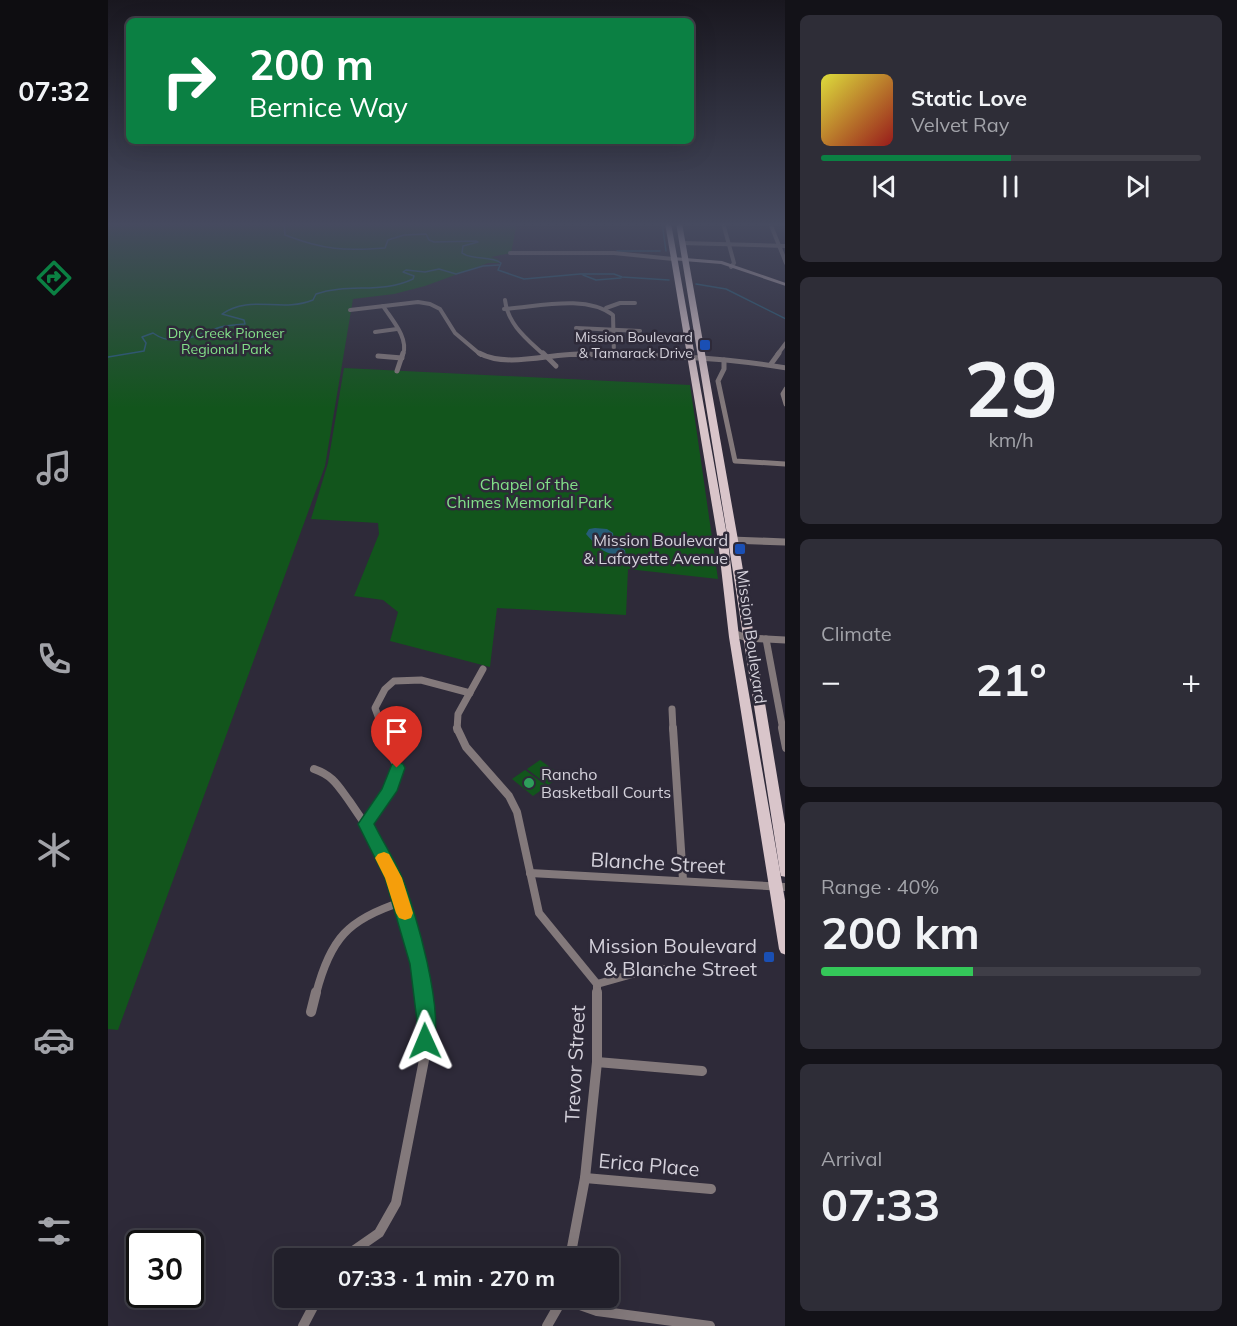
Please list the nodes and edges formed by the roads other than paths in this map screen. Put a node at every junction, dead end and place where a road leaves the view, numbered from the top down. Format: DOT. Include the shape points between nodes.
graph roads {
  1 [pos="679,285"];
  2 [pos="687,285"];
  3 [pos="505,300"];
  4 [pos="635,303"];
  5 [pos="383,306"];
  6 [pos="606,308"];
  7 [pos="504,309"];
  8 [pos="350,310"];
  9 [pos="576,328"];
  10 [pos="397,329"];
  11 [pos="614,330"];
  12 [pos="640,331"];
  13 [pos="375,332"];
  14 [pos="785,344"];
  15 [pos="614,355"];
  16 [pos="378,356"];
  17 [pos="547,356"];
  18 [pos="402,358"];
  19 [pos="697,359"];
  20 [pos="724,360"];
  21 [pos="771,364"];
  22 [pos="556,366"];
  23 [pos="785,368"];
  24 [pos="397,371"];
  25 [pos="785,464"];
  26 [pos="733,540"];
  27 [pos="723,541"];
  28 [pos="785,543"];
  29 [pos="733,633"];
  30 [pos="747,638"];
  31 [pos="766,639"];
  32 [pos="785,640"];
  33 [pos="483,669"];
  34 [pos="470,693"];
  35 [pos="672,709"];
  36 [pos="785,743"];
  37 [pos="314,769"];
  38 [pos="366,824"];
  39 [pos="785,866"];
  40 [pos="530,873"];
  41 [pos="683,880"];
  42 [pos="781,886"];
  43 [pos="402,902"];
  44 [pos="785,936"];
  45 [pos="691,972"];
  46 [pos="597,984"];
  47 [pos="310,1012"];
  48 [pos="597,1062"];
  49 [pos="702,1071"];
  50 [pos="585,1178"];
  51 [pos="711,1188"];
  52 [pos="357,1248"];
  53 [pos="572,1248"];
  54 [pos="312,1308"];
  55 [pos="557,1308"];
  56 [pos="589,1308"];
  57 [pos="303,1326"];
  58 [pos="547,1326"];
  59 [pos="710,1326"];
  1 -- 19 [label="main road, Mission Boulevard"];
  2 -- 19 [label="main road, Mission Boulevard"];
  3 -- 7 [label="street"];
  4 -- 6 [label="street"];
  5 -- 8 [label="street"];
  5 -- 10 [label="street"];
  5 -- 17 [label="street" via="418,302 437,307 455,333 490,359 510,361"];
  6 -- 7 [label="street" via="588,304"];
  6 -- 11 [label="street" via="614,315"];
  7 -- 17 [label="street" via="510,323"];
  9 -- 11 [label="street"];
  10 -- 13 [label="street"];
  10 -- 18 [label="street" via="404,338"];
  11 -- 12 [label="street"];
  11 -- 15 [label="street"];
  14 -- 21 [label="street"];
  15 -- 17 [label="street"];
  15 -- 19 [label="street"];
  16 -- 18 [label="street"];
  17 -- 22 [label="street"];
  18 -- 24 [label="street"];
  19 -- 20 [label="street"];
  19 -- 26 [label="main road, Mission Boulevard"];
  19 -- 27 [label="main road, Mission Boulevard"];
  20 -- 21 [label="street"];
  20 -- 25 [label="street" via="718,381 735,461"];
  21 -- 23 [label="street"];
  26 -- 27 [label="street"];
  26 -- 28 [label="street"];
  26 -- 30 [label="main road, Mission Boulevard"];
  27 -- 29 [label="main road, Mission Boulevard"];
  29 -- 30 [label="street"];
  29 -- 42 [label="main road, Mission Boulevard"];
  30 -- 31 [label="street"];
  30 -- 39 [label="main road, Mission Boulevard"];
  31 -- 32 [label="street"];
  31 -- 36 [label="street"];
  33 -- 34 [label="street, Trevor Street"];
  34 -- 38 [label="street" via="413,679 395,680 386,688 375,708 397,768 389,791"];
  34 -- 40 [label="street, Trevor Street" via="458,714 457,730 466,747 509,796 517,812"];
  35 -- 41 [label="street"];
  37 -- 38 [label="street" via="329,774"];
  38 -- 43 [label="street"];
  40 -- 41 [label="street, Blanche Street"];
  40 -- 46 [label="street, Trevor Street" via="539,913"];
  41 -- 42 [label="street, Blanche Street"];
  42 -- 44 [label="main road, Mission Boulevard"];
  43 -- 47 [label="street" via="366,915 340,935 326,955"];
  43 -- 52 [label="street" via="419,964 426,1021 424,1060 396,1203 379,1233"];
  45 -- 46 [label="street" via="654,968"];
  46 -- 48 [label="street, Trevor Street"];
  48 -- 49 [label="street"];
  48 -- 50 [label="street, Trevor Street"];
  50 -- 51 [label="street, Erica Place"];
  50 -- 53 [label="street, Trevor Street"];
  54 -- 57 [label="street"];
  55 -- 58 [label="street"];
  56 -- 59 [label="street"];
}
